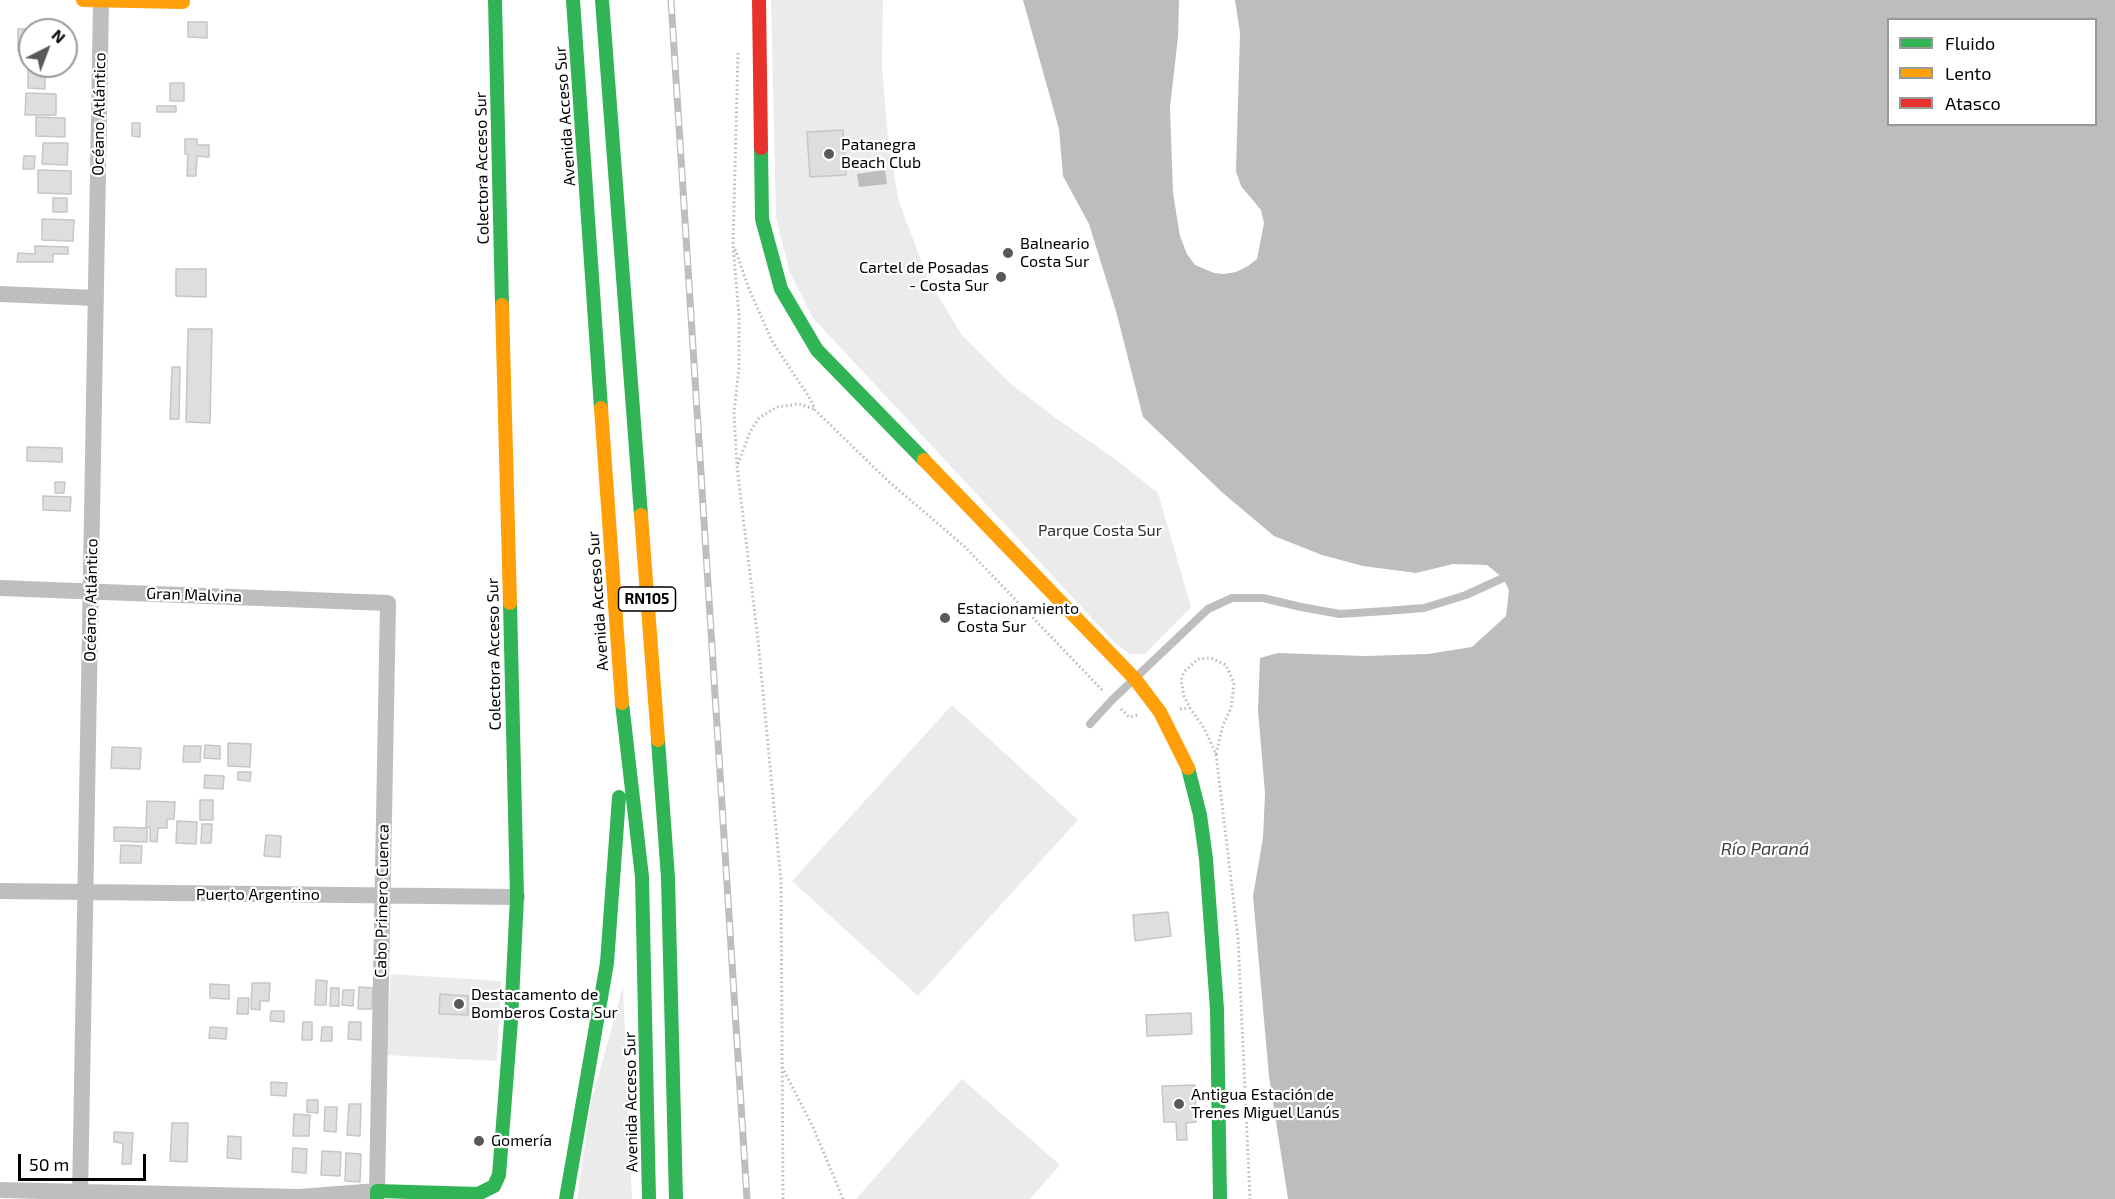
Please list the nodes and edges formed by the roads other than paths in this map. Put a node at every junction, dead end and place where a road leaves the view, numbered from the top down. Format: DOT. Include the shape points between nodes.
graph roads {
  1 [pos="83,0"];
  2 [pos="101,0"];
  3 [pos="495,0"];
  4 [pos="573,0"];
  5 [pos="602,0"];
  6 [pos="759,0"];
  7 [pos="183,1"];
  8 [pos="0,294"];
  9 [pos="96,298"];
  10 [pos="1503,578"];
  11 [pos="0,588"];
  12 [pos="91,590"];
  13 [pos="387,603"];
  14 [pos="1134,679"];
  15 [pos="1090,724"];
  16 [pos="624,734"];
  17 [pos="0,891"];
  18 [pos="85,893"];
  19 [pos="382,896"];
  20 [pos="517,897"];
  21 [pos="0,1190"];
  22 [pos="80,1195"];
  23 [pos="377,1195"];
  24 [pos="566,1199"];
  25 [pos="649,1199"];
  26 [pos="676,1199"];
  27 [pos="1220,1199"];
  1 -- 2 [label="main road"];
  2 -- 7 [label="main road"];
  2 -- 9 [label="street, Océano Atlántico"];
  3 -- 20 [label="main road, Colectora Acceso Sur"];
  4 -- 16 [label="main road, Avenida Acceso Sur / RN105"];
  5 -- 26 [label="main road, RN105" via="668,878"];
  6 -- 14 [label="main road" via="762,219 781,289 817,350"];
  8 -- 9 [label="street"];
  9 -- 12 [label="street, Océano Atlántico"];
  10 -- 14 [label="lane" via="1424,608 1386,611 1340,614 1263,598 1232,598 1208,609"];
  11 -- 12 [label="street, Gran Malvina"];
  12 -- 13 [label="street, Gran Malvina"];
  12 -- 18 [label="street, Océano Atlántico"];
  13 -- 19 [label="street, Cabo Primero Cuenca"];
  14 -- 15 [label="lane"];
  14 -- 27 [label="main road" via="1160,712 1188,766 1200,815 1218,1052"];
  16 -- 24 [label="main road" via="607,963"];
  16 -- 25 [label="main road, Avenida Acceso Sur / RN105" via="642,877"];
  17 -- 18 [label="street, Puerto Argentino"];
  18 -- 19 [label="street, Puerto Argentino"];
  18 -- 22 [label="street, Océano Atlántico"];
  19 -- 20 [label="street, Puerto Argentino"];
  19 -- 23 [label="street, Cabo Primero Cuenca"];
  20 -- 23 [label="main road, Colectora Acceso Sur" via="499,1175 494,1186 477,1194"];
  21 -- 22 [label="street"];
  22 -- 23 [label="street"];
}
